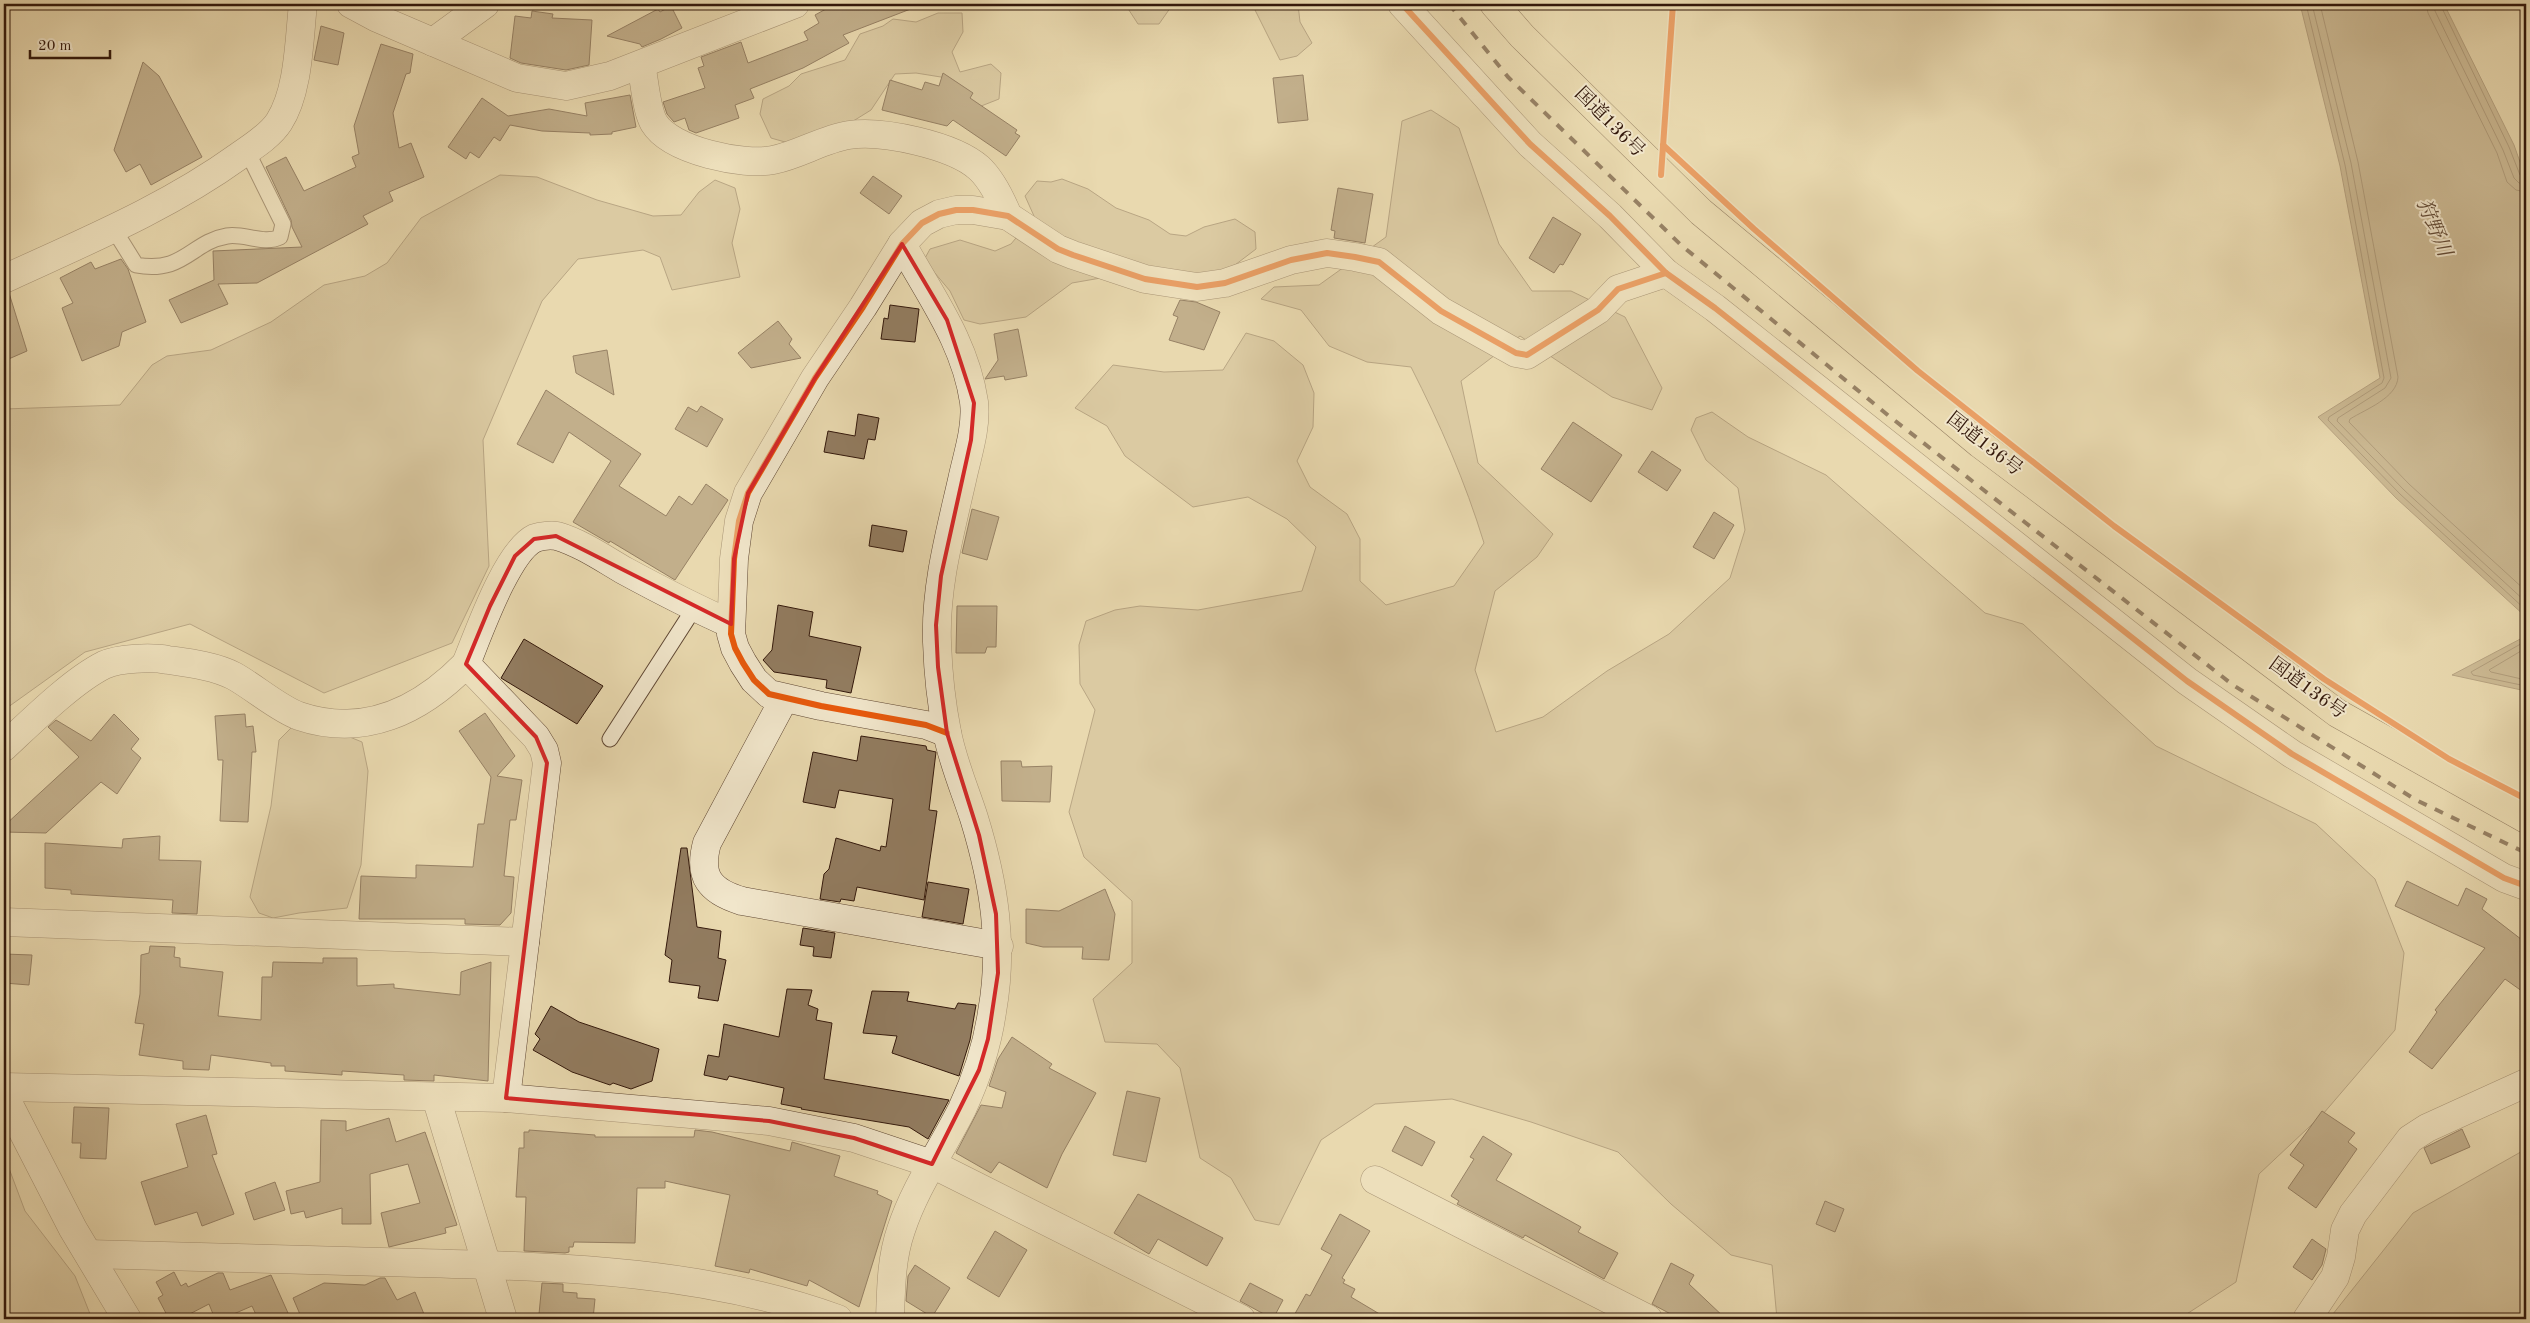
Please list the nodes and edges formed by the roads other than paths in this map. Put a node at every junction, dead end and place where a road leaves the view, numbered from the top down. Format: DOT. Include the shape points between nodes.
graph roads {
  1 [pos="303,4"];
  2 [pos="351,4"];
  3 [pos="485,4"];
  4 [pos="795,4"];
  5 [pos="1402,4"];
  6 [pos="1494,4"];
  7 [pos="433,42"];
  8 [pos="641,65"];
  9 [pos="247,151"];
  10 [pos="1008,216"];
  11 [pos="113,228"];
  12 [pos="902,244"];
  13 [pos="1666,273"];
  14 [pos="4,279"];
  15 [pos="695,607"];
  16 [pos="731,624"];
  17 [pos="466,664"];
  18 [pos="784,699"];
  19 [pos="947,732"];
  20 [pos="610,739"];
  21 [pos="4,746"];
  22 [pos="2526,819"];
  23 [pos="2526,886"];
  24 [pos="4,922"];
  25 [pos="525,942"];
  26 [pos="999,946"];
  27 [pos="2526,1083"];
  28 [pos="4,1087"];
  29 [pos="4,1095"];
  30 [pos="436,1097"];
  31 [pos="506,1098"];
  32 [pos="932,1164"];
  33 [pos="1375,1180"];
  34 [pos="89,1254"];
  35 [pos="488,1265"];
  36 [pos="127,1319"];
  37 [pos="504,1319"];
  38 [pos="838,1319"];
  39 [pos="890,1319"];
  40 [pos="1241,1319"];
  41 [pos="1648,1319"];
  42 [pos="2307,1319"];
  1 -- 9 [label="street" via="292,94 279,122"];
  2 -- 7 [label="street"];
  3 -- 7 [label="street"];
  4 -- 8 [label="street"];
  5 -- 13 [label="street" via="1530,144 1610,216"];
  6 -- 22 [label="highway, 国道136号" via="1522,36 1701,212 1980,444 2337,713"];
  7 -- 8 [label="street" via="517,78 543,84 566,86 588,82"];
  8 -- 10 [label="street" via="654,123 666,136 692,148 758,162 796,154 848,135 866,134 919,142 964,158 979,168 989,179"];
  9 -- 11 [label="street" via="153,209"];
  9 -- 11 [label="lane" via="283,224 280,237 269,240 226,236 179,262 144,266 136,265"];
  10 -- 12 [label="street" via="973,210 938,214 922,223"];
  10 -- 13 [label="street" via="1058,249 1145,279 1172,284 1197,287 1225,283 1291,260 1327,253 1379,262 1441,311 1516,353 1527,355 1598,310 1618,289"];
  11 -- 14 [label="street"];
  12 -- 16 [label="street" via="815,378 748,492 739,521 734,559"];
  12 -- 19 [label="street" via="947,320 974,402 971,440 941,576 936,625"];
  13 -- 23 [label="street" via="1715,308 2187,681 2292,754 2504,878"];
  15 -- 16 [label="street"];
  15 -- 17 [label="street" via="579,545 556,536 545,536 534,539 516,556 490,606"];
  15 -- 20 [label="lane"];
  16 -- 18 [label="street" via="735,648 754,680 769,694"];
  17 -- 21 [label="street" via="450,681 412,707 379,721 343,726 298,716 232,675 155,658 114,663 105,665 68,690"];
  17 -- 25 [label="street" via="536,737 547,763"];
  18 -- 19 [label="street" via="926,725"];
  18 -- 26 [label="street" via="707,843 703,859 705,875 712,886 742,901"];
  19 -- 26 [label="street" via="979,835 996,914"];
  24 -- 25 [label="street"];
  25 -- 31 [label="street"];
  26 -- 32 [label="street" via="993,1009 979,1070"];
  27 -- 42 [label="street" via="2427,1128 2410,1139 2353,1214 2345,1230 2335,1277"];
  28 -- 30 [label="street"];
  29 -- 34 [label="street"];
  30 -- 31 [label="street"];
  30 -- 35 [label="street"];
  31 -- 32 [label="street" via="769,1121 854,1138"];
  32 -- 39 [label="street" via="900,1231 893,1261"];
  32 -- 40 [label="street"];
  33 -- 41 [label="street"];
  34 -- 35 [label="street"];
  34 -- 36 [label="street"];
  35 -- 37 [label="street"];
  35 -- 38 [label="street" via="546,1266 725,1287 797,1304"];
}
